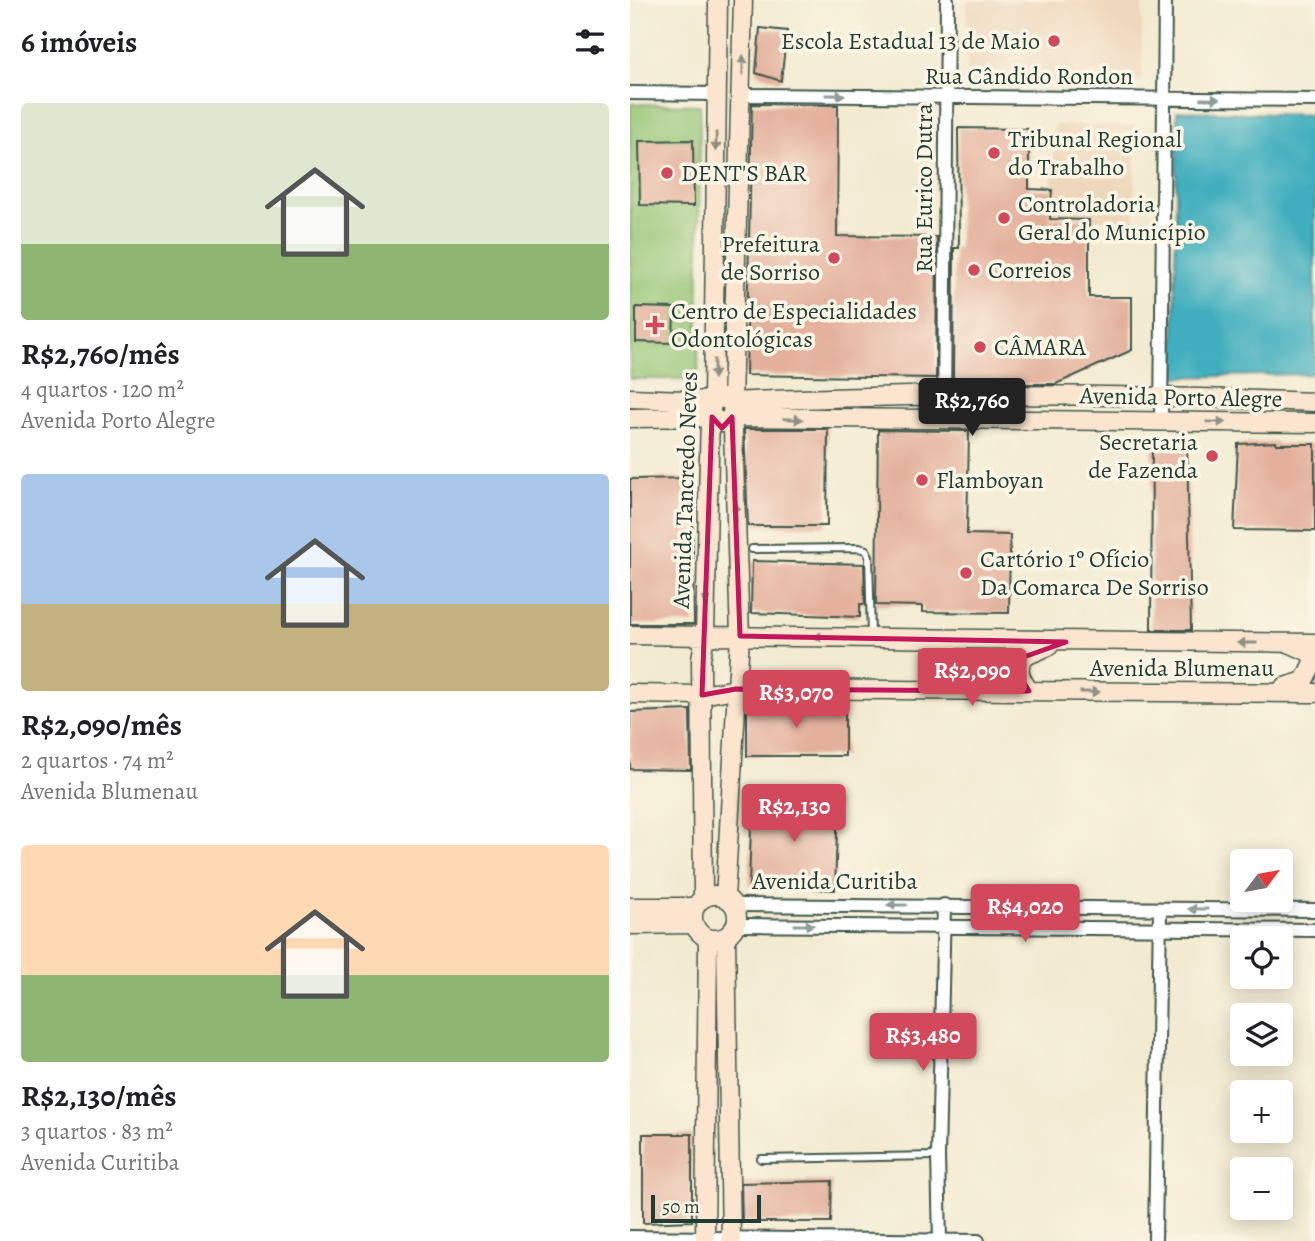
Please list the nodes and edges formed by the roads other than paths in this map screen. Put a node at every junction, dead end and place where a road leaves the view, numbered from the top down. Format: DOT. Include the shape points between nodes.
graph roads {
  1 [pos="718,0"];
  2 [pos="743,0"];
  3 [pos="947,0"];
  4 [pos="1165,0"];
  5 [pos="630,93"];
  6 [pos="717,94"];
  7 [pos="743,95"];
  8 [pos="946,96"];
  9 [pos="1165,98"];
  10 [pos="1315,100"];
  11 [pos="944,395"];
  12 [pos="1161,395"];
  13 [pos="838,397"];
  14 [pos="630,398"];
  15 [pos="1315,402"];
  16 [pos="713,409"];
  17 [pos="732,410"];
  18 [pos="630,418"];
  19 [pos="839,421"];
  20 [pos="1161,422"];
  21 [pos="1315,424"];
  22 [pos="944,425"];
  23 [pos="752,549"];
  24 [pos="630,635"];
  25 [pos="705,635"];
  26 [pos="740,636"];
  27 [pos="871,638"];
  28 [pos="1066,642"];
  29 [pos="1290,643"];
  30 [pos="1315,643"];
  31 [pos="736,690"];
  32 [pos="1029,691"];
  33 [pos="1268,693"];
  34 [pos="1315,693"];
  35 [pos="630,694"];
  36 [pos="702,695"];
  37 [pos="729,902"];
  38 [pos="944,905"];
  39 [pos="630,907"];
  40 [pos="1160,909"];
  41 [pos="697,910"];
  42 [pos="1315,910"];
  43 [pos="630,925"];
  44 [pos="944,926"];
  45 [pos="1160,930"];
  46 [pos="1315,930"];
  47 [pos="723,933"];
  48 [pos="938,1156"];
  49 [pos="761,1160"];
  50 [pos="630,1237"];
  51 [pos="705,1239"];
  52 [pos="731,1239"];
  53 [pos="940,1241"];
  54 [pos="978,1241"];
  55 [pos="1155,1241"];
  1 -- 6 [label="street, Avenida Tancredo Neves"];
  7 -- 2 [label="street, Avenida Tancredo Neves, one-way"];
  3 -- 8 [label="street, Rua Eurico Dutra"];
  4 -- 9 [label="street"];
  5 -- 6 [label="street"];
  6 -- 16 [label="street, Avenida Tancredo Neves, one-way"];
  7 -- 8 [label="street, Rua Cândido Rondon, one-way"];
  7 -- 17 [label="street, Avenida Tancredo Neves"];
  8 -- 9 [label="street, Rua Cândido Rondon"];
  8 -- 11 [label="street, Rua Eurico Dutra"];
  9 -- 10 [label="street, Rua Cândido Rondon, one-way"];
  9 -- 12 [label="street"];
  11 -- 12 [label="street, Avenida Porto Alegre"];
  11 -- 13 [label="street, Avenida Porto Alegre"];
  11 -- 22 [label="street, Rua Eurico Dutra"];
  12 -- 15 [label="street, Avenida Porto Alegre"];
  12 -- 20 [label="street"];
  13 -- 17 [label="street, Avenida Porto Alegre"];
  13 -- 19 [label="street"];
  14 -- 16 [label="street, Avenida Porto Alegre"];
  16 -- 17 [label="street, Avenida Porto Alegre" via="722,422"];
  16 -- 18 [label="street, Avenida Porto Alegre"];
  16 -- 25 [label="street, Avenida Tancredo Neves, one-way"];
  17 -- 19 [label="street, Avenida Porto Alegre, one-way"];
  26 -- 17 [label="street, Avenida Tancredo Neves, one-way"];
  19 -- 22 [label="street, Avenida Porto Alegre"];
  20 -- 21 [label="street, Avenida Porto Alegre, one-way"];
  20 -- 22 [label="street, Avenida Porto Alegre"];
  23 -- 27 [label="lane" via="866,550"];
  24 -- 25 [label="street, Avenida Blumenau"];
  25 -- 26 [label="street, Avenida Blumenau"];
  25 -- 36 [label="street, Avenida Tancredo Neves"];
  27 -- 26 [label="street, Avenida Blumenau, one-way"];
  26 -- 31 [label="street, Avenida Tancredo Neves"];
  27 -- 28 [label="street, Avenida Blumenau"];
  29 -- 28 [label="street, Avenida Blumenau, one-way"];
  28 -- 32 [label="street" via="1023,657 1019,675"];
  29 -- 30 [label="street, Avenida Blumenau"];
  29 -- 33 [label="street" via="1309,652 1314,660 1312,669 1304,681"];
  31 -- 32 [label="street, Avenida Blumenau"];
  31 -- 36 [label="street, Avenida Blumenau"];
  31 -- 37 [label="street, Avenida Tancredo Neves"];
  32 -- 33 [label="street, Avenida Blumenau, one-way"];
  33 -- 34 [label="street, Avenida Blumenau"];
  35 -- 36 [label="street, Avenida Blumenau"];
  36 -- 41 [label="street, Avenida Tancredo Neves"];
  38 -- 37 [label="street, Avenida Curitiba, one-way"];
  37 -- 41 [label="street" via="718,895"];
  37 -- 47 [label="street, Avenida Tancredo Neves"];
  38 -- 40 [label="street, Avenida Curitiba"];
  38 -- 44 [label="street"];
  39 -- 41 [label="street"];
  42 -- 40 [label="street, Avenida Curitiba, one-way"];
  40 -- 45 [label="street"];
  41 -- 43 [label="street"];
  41 -- 47 [label="street"];
  44 -- 45 [label="street, Avenida Curitiba"];
  47 -- 44 [label="street, Avenida Curitiba, one-way"];
  44 -- 48 [label="street"];
  45 -- 46 [label="street, Avenida Curitiba"];
  45 -- 55 [label="street"];
  47 -- 51 [label="street"];
  47 -- 52 [label="street"];
  48 -- 49 [label="lane"];
  48 -- 53 [label="street"];
  50 -- 51 [label="street"];
  51 -- 52 [label="street"];
  52 -- 53 [label="street"];
  53 -- 54 [label="street"];
}
